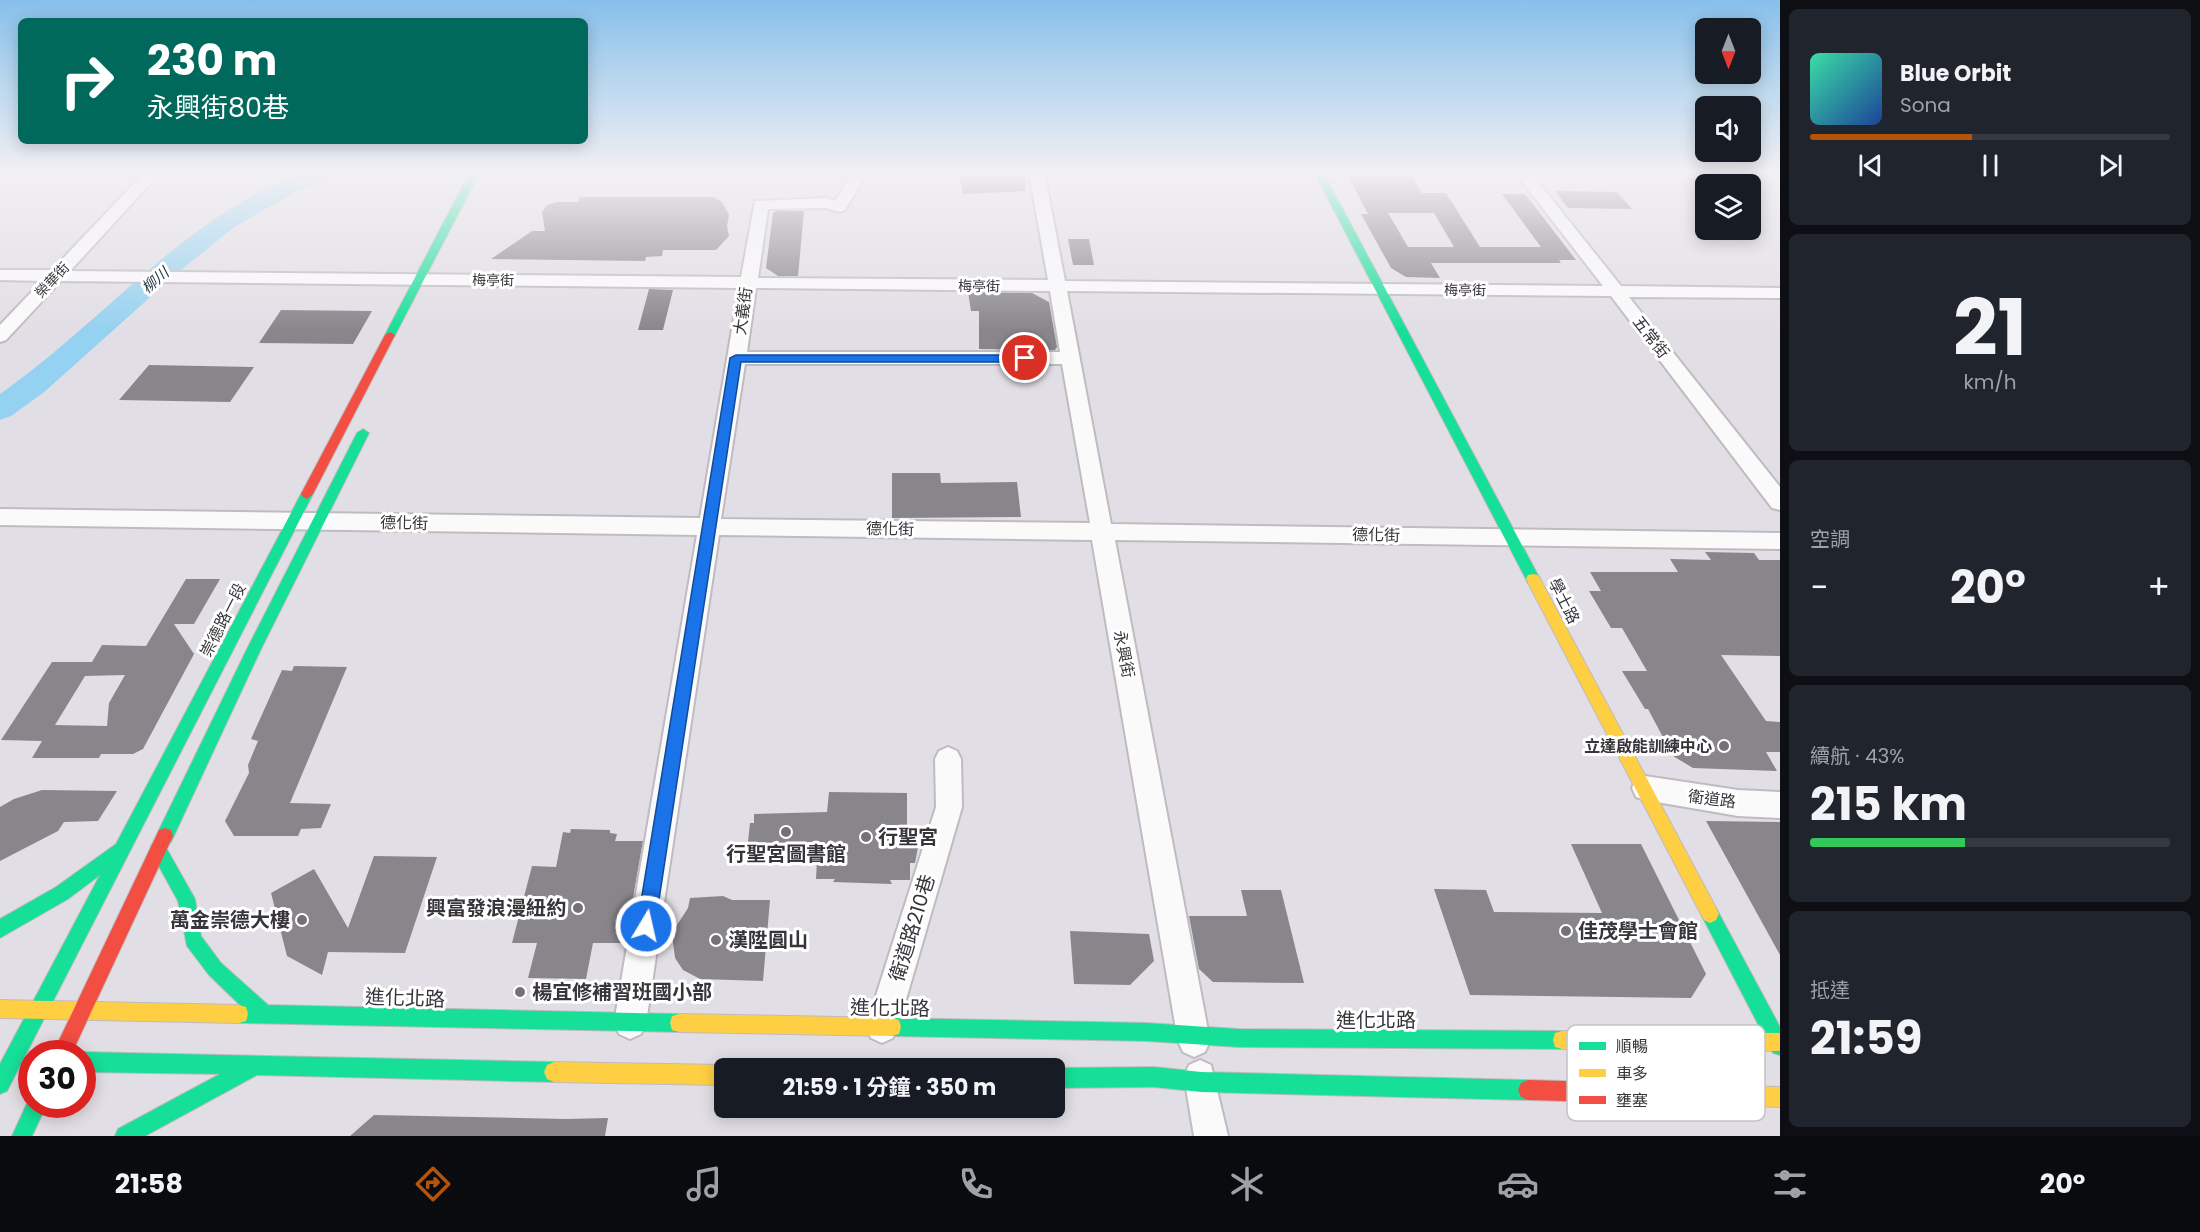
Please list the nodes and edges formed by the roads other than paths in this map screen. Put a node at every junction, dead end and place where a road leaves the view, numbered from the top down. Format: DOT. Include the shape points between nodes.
graph roads {
  1 [pos="104,225"];
  2 [pos="447,225"];
  3 [pos="757,225"];
  4 [pos="1046,225"];
  5 [pos="1347,225"];
  6 [pos="1565,225"];
  7 [pos="0,275"];
  8 [pos="56,277"];
  9 [pos="419,279"];
  10 [pos="747,282"];
  11 [pos="1057,287"];
  12 [pos="1381,289"];
  13 [pos="1616,292"];
  14 [pos="1780,293"];
  15 [pos="0,336"];
  16 [pos="736,358"];
  17 [pos="1070,358"];
  18 [pos="368,422"];
  19 [pos="1780,502"];
  20 [pos="0,517"];
  21 [pos="292,521"];
  22 [pos="320,522"];
  23 [pos="709,527"];
  24 [pos="1102,532"];
  25 [pos="1513,537"];
  26 [pos="1780,541"];
  27 [pos="948,759"];
  28 [pos="1645,788"];
  29 [pos="1780,805"];
  30 [pos="124,847"];
  31 [pos="158,850"];
  32 [pos="0,929"];
  33 [pos="0,1010"];
  34 [pos="39,1010"];
  35 [pos="82,1010"];
  36 [pos="264,1014"];
  37 [pos="630,1023"];
  38 [pos="882,1027"];
  39 [pos="1193,1033"];
  40 [pos="68,1040"];
  41 [pos="1567,1042"];
  42 [pos="1779,1044"];
  43 [pos="6,1062"];
  44 [pos="96,1062"];
  45 [pos="259,1064"];
  46 [pos="714,1075"];
  47 [pos="1065,1078"];
  48 [pos="1201,1082"];
  49 [pos="0,1084"];
  50 [pos="1567,1091"];
  51 [pos="1765,1097"];
  52 [pos="1780,1097"];
  53 [pos="30,1118"];
  54 [pos="22,1136"];
  55 [pos="125,1136"];
  56 [pos="1211,1136"];
  1 -- 8 [label="street, 榮華街"];
  2 -- 9 [label="main road, 崇德路一段"];
  3 -- 10 [label="street, 大義街"];
  4 -- 11 [label="street, 永興街"];
  5 -- 12 [label="main road, 學士路"];
  6 -- 13 [label="street, 五常街"];
  7 -- 8 [label="street"];
  8 -- 9 [label="street, 梅亭街"];
  8 -- 15 [label="street, 榮華街"];
  9 -- 10 [label="street, 梅亭街"];
  9 -- 21 [label="main road, 崇德路一段"];
  10 -- 11 [label="street, 梅亭街"];
  10 -- 16 [label="street, 大義街"];
  11 -- 12 [label="street, 梅亭街"];
  11 -- 17 [label="street, 永興街"];
  12 -- 13 [label="street, 梅亭街"];
  12 -- 25 [label="main road, 學士路"];
  13 -- 14 [label="street, 梅亭街"];
  13 -- 19 [label="street, 五常街"];
  16 -- 17 [label="street"];
  16 -- 23 [label="street, 大義街"];
  17 -- 24 [label="street, 永興街"];
  18 -- 22 [label="main road"];
  20 -- 21 [label="street, 德化街"];
  21 -- 22 [label="street, 德化街"];
  21 -- 30 [label="main road, 崇德路一段"];
  22 -- 23 [label="street, 德化街"];
  22 -- 31 [label="main road"];
  23 -- 24 [label="street, 德化街"];
  23 -- 37 [label="street, 大義街"];
  24 -- 25 [label="street, 德化街"];
  24 -- 39 [label="street, 永興街"];
  25 -- 26 [label="street, 德化街"];
  25 -- 28 [label="main road, 學士路"];
  27 -- 38 [label="street, 衛道路210巷" via="949,807"];
  28 -- 29 [label="street, 衛道路" via="1738,803"];
  28 -- 42 [label="main road, 學士路"];
  30 -- 32 [label="main road" via="62,892"];
  30 -- 34 [label="main road, 崇德路一段"];
  31 -- 35 [label="main road"];
  31 -- 36 [label="main road" via="186,899 193,940 215,969"];
  33 -- 34 [label="main road, 進化北路"];
  34 -- 35 [label="main road, 進化北路"];
  34 -- 43 [label="main road, 崇德路一段"];
  35 -- 36 [label="main road, 進化北路"];
  35 -- 40 [label="main road"];
  36 -- 37 [label="main road, 進化北路"];
  37 -- 38 [label="main road, 進化北路"];
  38 -- 39 [label="main road, 進化北路"];
  39 -- 41 [label="main road, 進化北路" via="1238,1038"];
  39 -- 48 [label="street, 永興街"];
  43 -- 49 [label="main road, 崇德路一段"];
  44 -- 45 [label="main road"];
  45 -- 46 [label="main road"];
  45 -- 55 [label="main road"];
  47 -- 48 [label="main road" via="1154,1077"];
  48 -- 50 [label="main road"];
  48 -- 56 [label="street, 永興街"];
  51 -- 52 [label="main road"];
  53 -- 54 [label="main road"];
}
